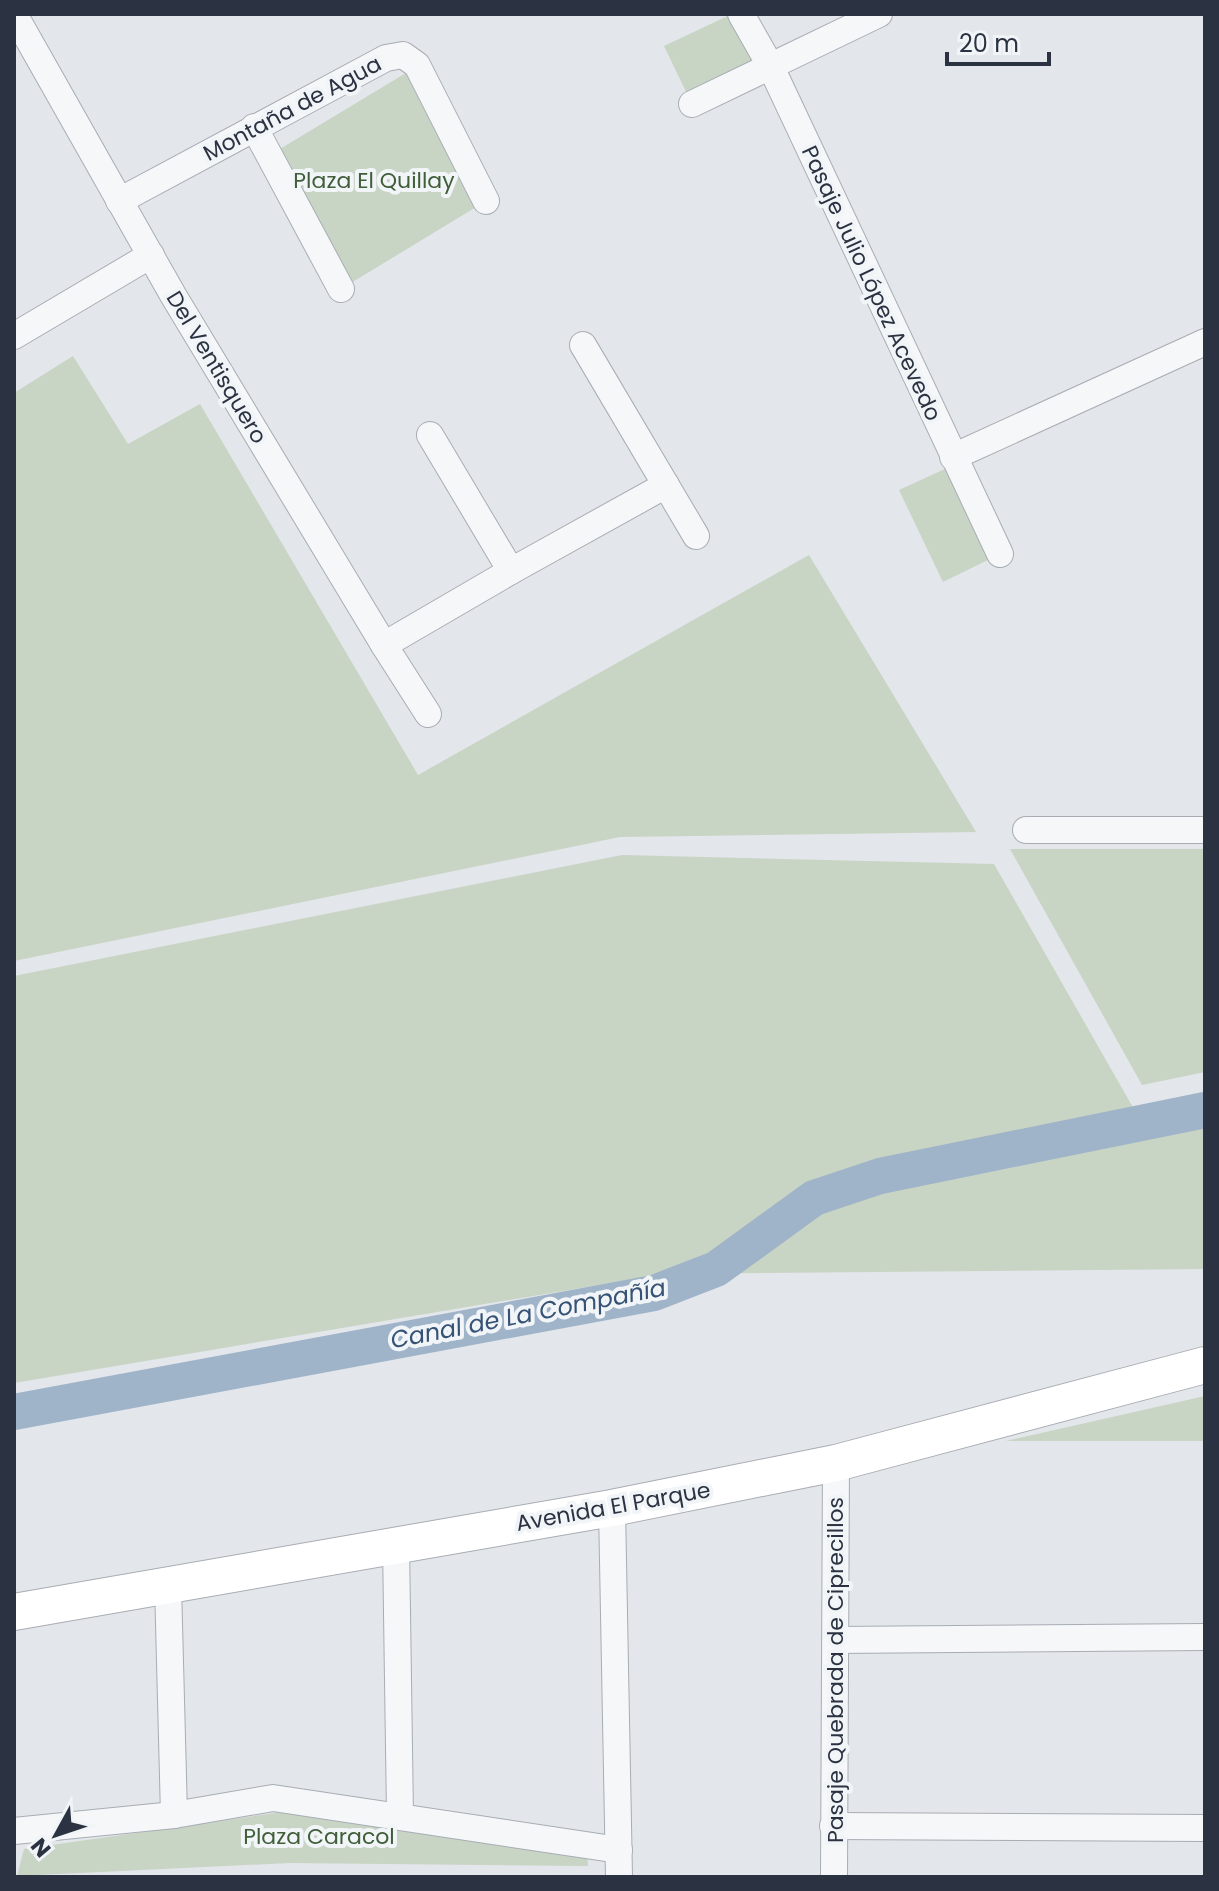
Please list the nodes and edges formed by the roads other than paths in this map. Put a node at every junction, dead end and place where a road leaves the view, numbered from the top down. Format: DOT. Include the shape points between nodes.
graph roads {
  1 [pos="741,14"];
  2 [pos="879,14"];
  3 [pos="17,25"];
  4 [pos="771,67"];
  5 [pos="692,104"];
  6 [pos="254,127"];
  7 [pos="119,201"];
  8 [pos="486,201"];
  9 [pos="151,255"];
  10 [pos="341,289"];
  11 [pos="14,336"];
  12 [pos="1205,342"];
  13 [pos="583,345"];
  14 [pos="430,435"];
  15 [pos="953,457"];
  16 [pos="666,485"];
  17 [pos="696,536"];
  18 [pos="1000,554"];
  19 [pos="511,571"];
  20 [pos="384,645"];
  21 [pos="428,714"];
  22 [pos="1026,830"];
  23 [pos="1205,830"];
  24 [pos="1205,1365"];
  25 [pos="836,1463"];
  26 [pos="612,1508"];
  27 [pos="396,1544"];
  28 [pos="168,1585"];
  29 [pos="14,1612"];
  30 [pos="1205,1637"];
  31 [pos="836,1640"];
  32 [pos="174,1815"];
  33 [pos="400,1816"];
  34 [pos="833,1826"];
  35 [pos="1205,1828"];
  36 [pos="14,1831"];
  37 [pos="619,1850"];
  38 [pos="619,1877"];
  39 [pos="834,1877"];
  1 -- 4 [label="street, Pasaje Julio López Acevedo"];
  2 -- 4 [label="street"];
  3 -- 7 [label="street, Del Ventisquero"];
  4 -- 5 [label="street"];
  4 -- 15 [label="street, Pasaje Julio López Acevedo"];
  6 -- 7 [label="street, Montaña de Agua"];
  6 -- 8 [label="street, Montaña de Agua" via="386,58 403,55 417,65"];
  6 -- 10 [label="street"];
  7 -- 9 [label="street, Del Ventisquero"];
  9 -- 11 [label="street"];
  9 -- 20 [label="street, Del Ventisquero"];
  12 -- 15 [label="street"];
  13 -- 16 [label="street"];
  14 -- 19 [label="street"];
  15 -- 18 [label="street, Pasaje Julio López Acevedo"];
  16 -- 17 [label="street"];
  16 -- 19 [label="street"];
  19 -- 20 [label="street"];
  20 -- 21 [label="street, Del Ventisquero"];
  22 -- 23 [label="street"];
  24 -- 25 [label="street, Avenida El Parque"];
  25 -- 26 [label="street, Avenida El Parque"];
  25 -- 31 [label="street, Pasaje Quebrada de Ciprecillos"];
  26 -- 27 [label="street, Avenida El Parque"];
  26 -- 37 [label="street"];
  27 -- 28 [label="street, Avenida El Parque"];
  27 -- 33 [label="street"];
  28 -- 29 [label="street, Avenida El Parque"];
  28 -- 32 [label="street"];
  30 -- 31 [label="street"];
  31 -- 34 [label="street, Pasaje Quebrada de Ciprecillos"];
  32 -- 33 [label="street" via="273,1798"];
  32 -- 36 [label="street"];
  33 -- 37 [label="street"];
  34 -- 35 [label="street"];
  34 -- 39 [label="street, Pasaje Quebrada de Ciprecillos"];
  37 -- 38 [label="street"];
}
